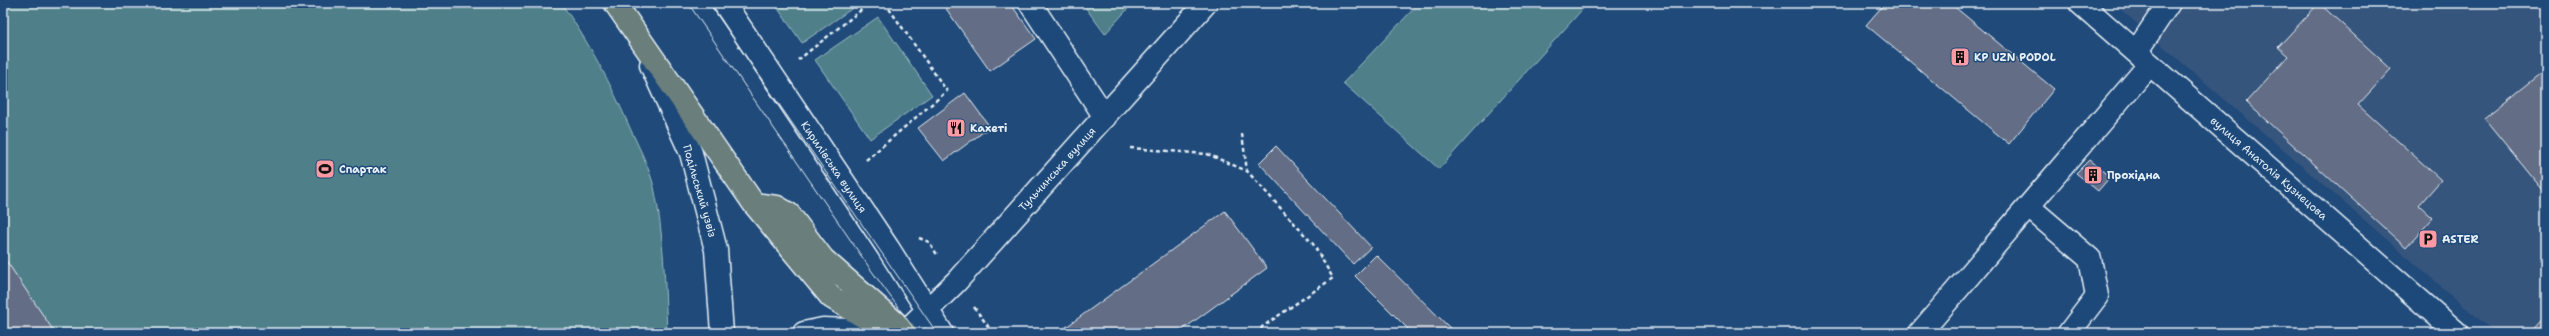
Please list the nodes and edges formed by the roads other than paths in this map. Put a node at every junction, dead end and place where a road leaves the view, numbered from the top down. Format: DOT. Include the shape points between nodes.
graph roads {
  1 [pos="615,3"];
  2 [pos="724,3"];
  3 [pos="1030,3"];
  4 [pos="1206,3"];
  5 [pos="2080,3"];
  6 [pos="2169,3"];
  7 [pos="637,36"];
  8 [pos="2143,58"];
  9 [pos="1105,117"];
  10 [pos="2029,207"];
  11 [pos="928,310"];
  12 [pos="722,333"];
  13 [pos="804,333"];
  14 [pos="906,333"];
  15 [pos="942,333"];
  16 [pos="1920,333"];
  17 [pos="2069,333"];
  18 [pos="2457,333"];
  1 -- 7 [label="main road"];
  2 -- 11 [label="street, Кирилівська вулиця"];
  3 -- 9 [label="street"];
  4 -- 9 [label="street, Тульчинська вулиця"];
  5 -- 8 [label="street, вулиця Анатолія Кузнецова"];
  6 -- 8 [label="street"];
  7 -- 12 [label="street, Подільський узвіз" via="691,153 716,250"];
  7 -- 14 [label="main road" via="754,204 777,207 789,214 823,259"];
  8 -- 10 [label="street"];
  8 -- 18 [label="street, вулиця Анатолія Кузнецова"];
  9 -- 11 [label="street, Тульчинська вулиця"];
  10 -- 16 [label="street"];
  10 -- 17 [label="street" via="2090,259 2097,296"];
  11 -- 14 [label="street, Тульчинська вулиця"];
  11 -- 15 [label="street, Кирилівська вулиця"];
  13 -- 14 [label="street" via="823,329"];
}
